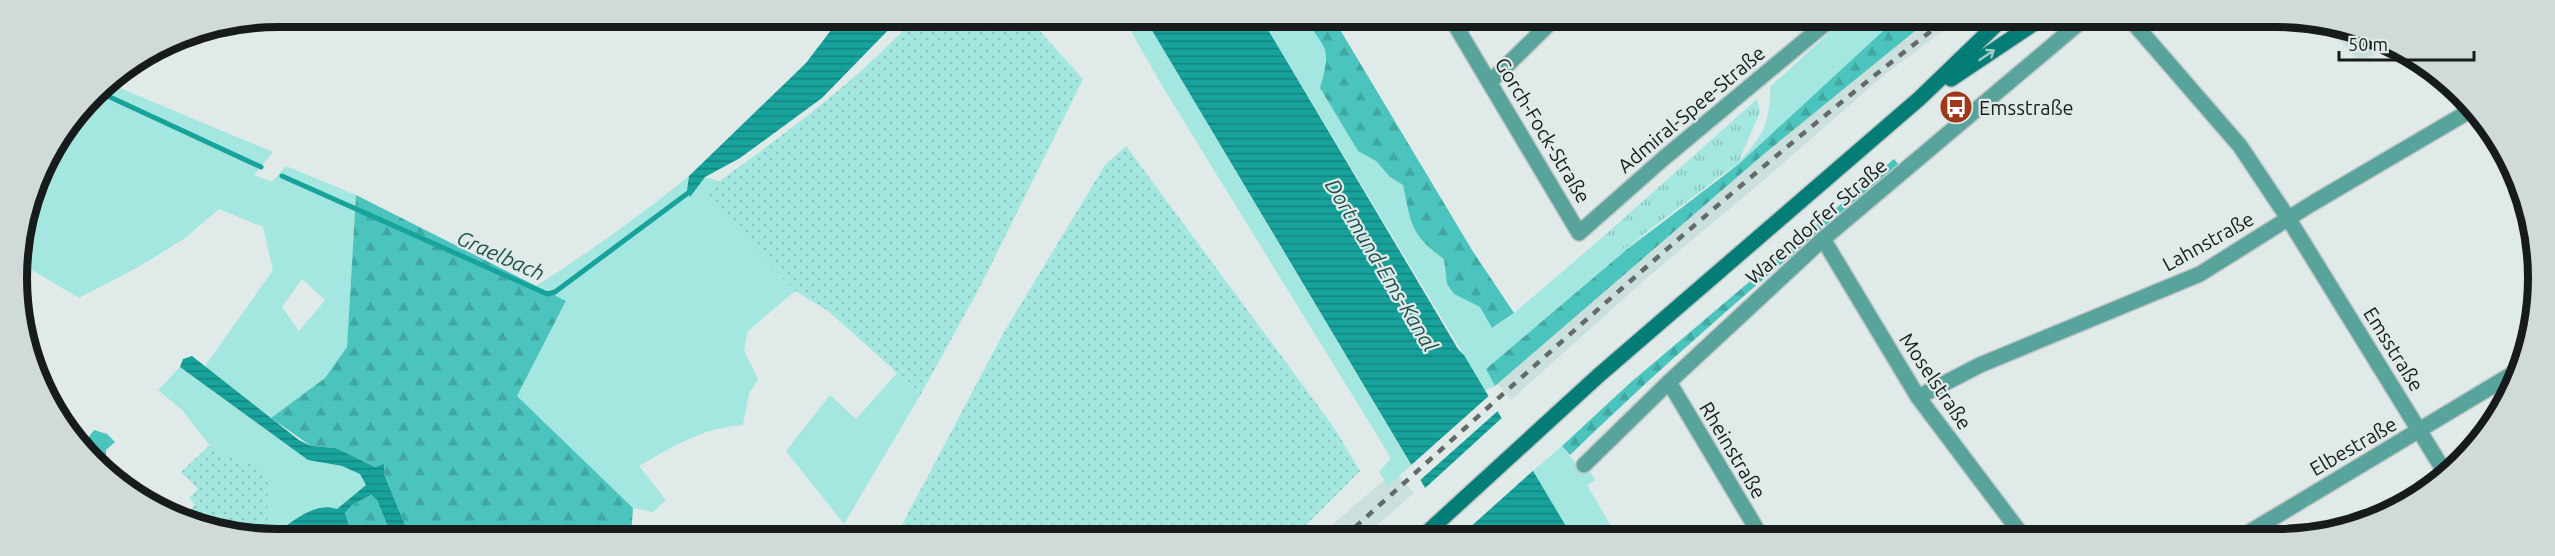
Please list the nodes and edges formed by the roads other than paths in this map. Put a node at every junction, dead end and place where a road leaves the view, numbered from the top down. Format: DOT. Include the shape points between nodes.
graph roads {
  1 [pos="1456,27"];
  2 [pos="1546,27"];
  3 [pos="1821,27"];
  4 [pos="1994,27"];
  5 [pos="2028,27"];
  6 [pos="2074,27"];
  7 [pos="2138,27"];
  8 [pos="1490,82"];
  9 [pos="1920,99"];
  10 [pos="2466,113"];
  11 [pos="2288,218"];
  12 [pos="1579,233"];
  13 [pos="1823,239"];
  14 [pos="2508,377"];
  15 [pos="1669,382"];
  16 [pos="1918,398"];
  17 [pos="2420,431"];
  18 [pos="1584,465"];
  19 [pos="2442,467"];
  20 [pos="1431,529"];
  21 [pos="1757,529"];
  22 [pos="2017,529"];
  23 [pos="2255,529"];
  1 -- 8 [label="street, Gorch-Fock-Straße"];
  2 -- 8 [label="street"];
  3 -- 12 [label="street, Admiral-Spee-Straße"];
  4 -- 9 [label="main road, Warendorfer Straße"];
  9 -- 5 [label="main road, Warendorfer Straße, one-way"];
  6 -- 13 [label="street, Warendorfer Straße"];
  7 -- 11 [label="street, Emsstraße" via="2240,146"];
  8 -- 12 [label="street, Gorch-Fock-Straße"];
  9 -- 20 [label="main road, Warendorfer Straße"];
  10 -- 11 [label="street, Lahnstraße"];
  11 -- 16 [label="street, Lahnstraße" via="2200,274 1980,365"];
  11 -- 17 [label="street, Emsstraße"];
  13 -- 15 [label="street, Warendorfer Straße"];
  13 -- 16 [label="street, Moselstraße"];
  14 -- 17 [label="street, Elbestraße"];
  15 -- 18 [label="street, Warendorfer Straße"];
  15 -- 21 [label="street, Rheinstraße"];
  16 -- 22 [label="street, Moselstraße"];
  17 -- 19 [label="street, Emsstraße"];
  17 -- 23 [label="street, Elbestraße"];
}
